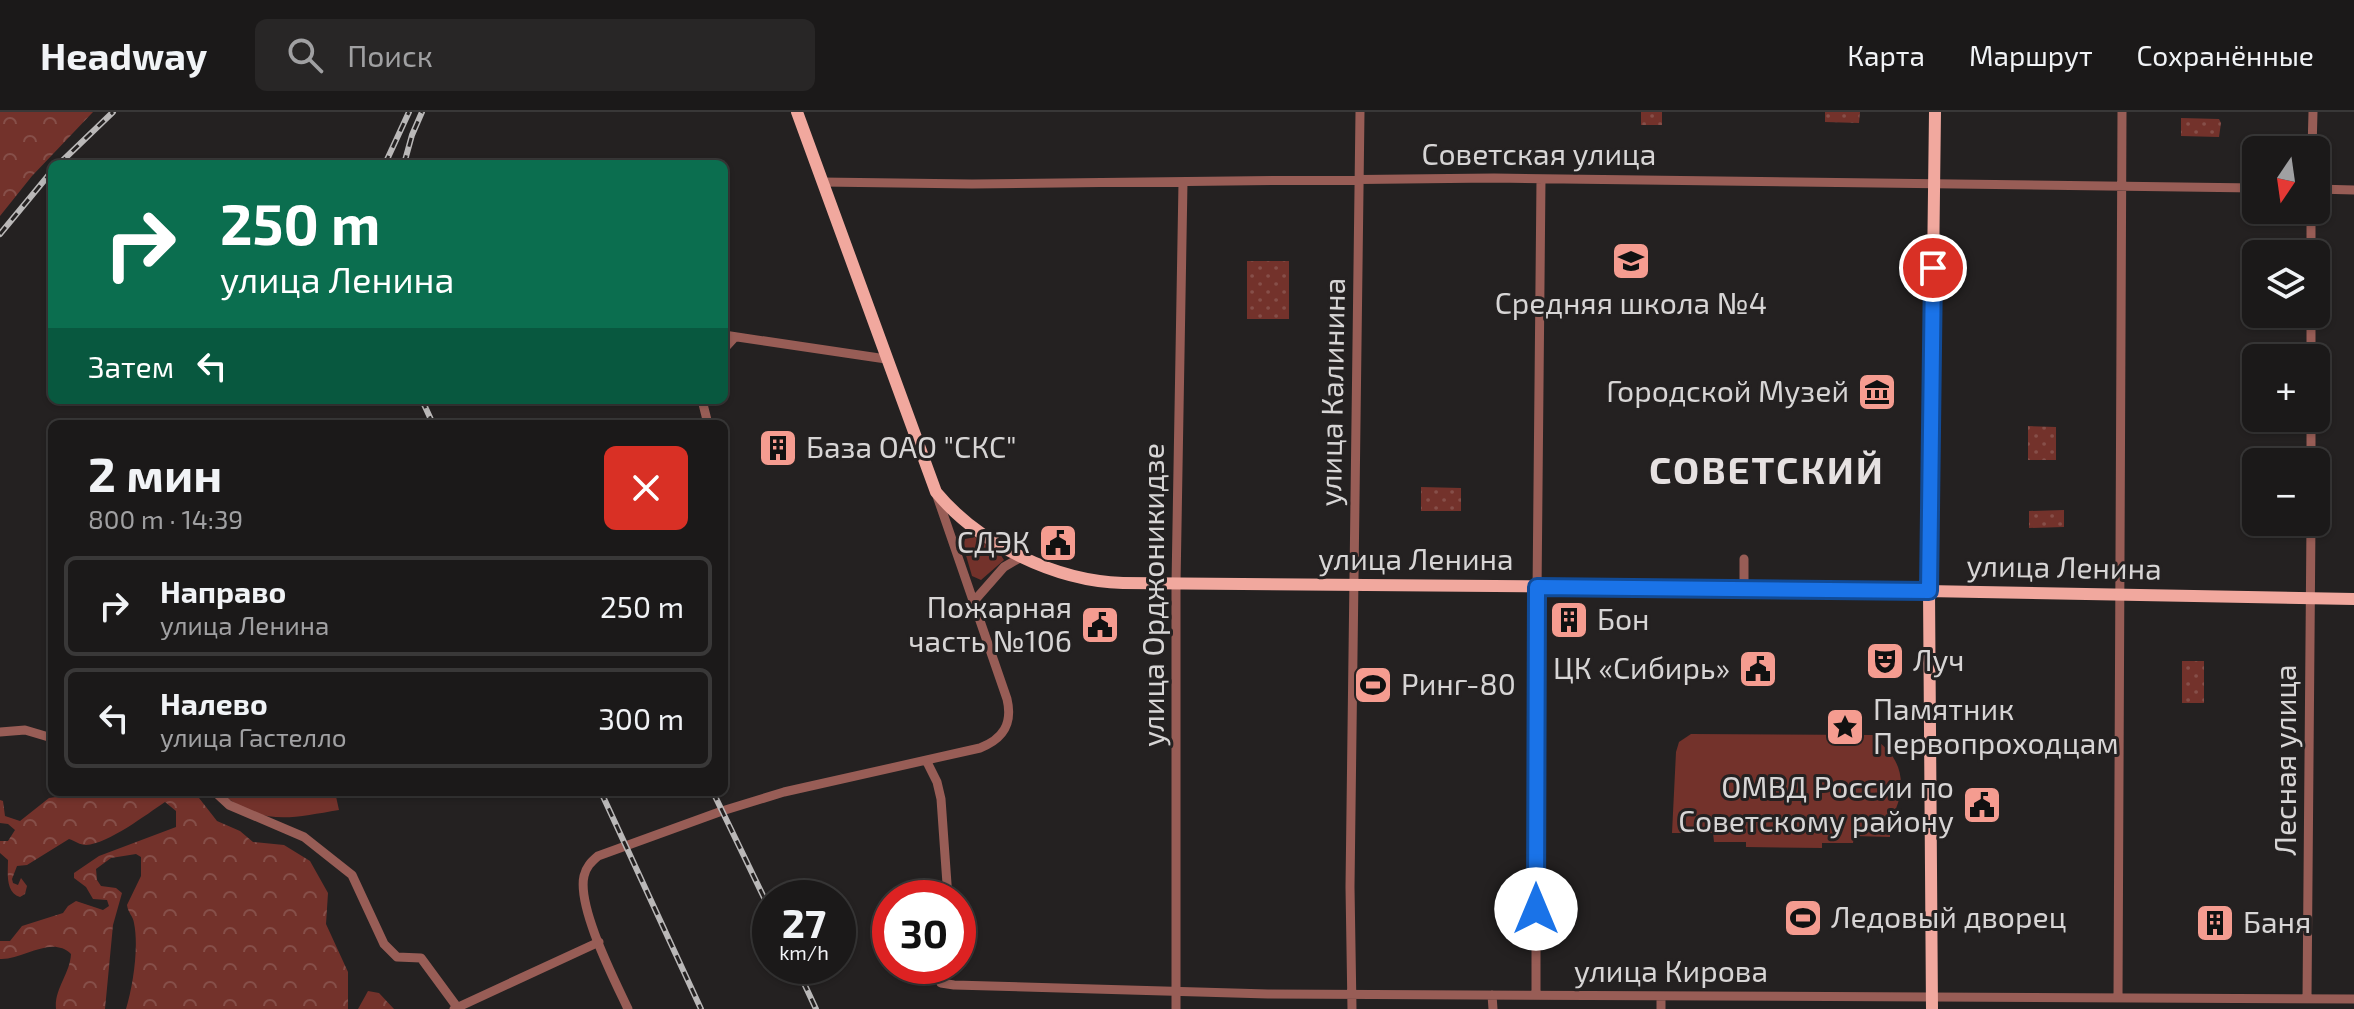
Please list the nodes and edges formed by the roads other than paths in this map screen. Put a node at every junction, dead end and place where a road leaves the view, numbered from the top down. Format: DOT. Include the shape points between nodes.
graph roads {
  1 [pos="797,112"];
  2 [pos="1360,112"];
  3 [pos="1935,112"];
  4 [pos="2122,112"];
  5 [pos="2313,112"];
  6 [pos="2312,136"];
  7 [pos="1359,179"];
  8 [pos="1541,179"];
  9 [pos="822,182"];
  10 [pos="1183,182"];
  11 [pos="1934,184"];
  12 [pos="2123,185"];
  13 [pos="2242,188"];
  14 [pos="2330,189"];
  15 [pos="2354,190"];
  16 [pos="728,336"];
  17 [pos="735,337"];
  18 [pos="728,345"];
  19 [pos="886,359"];
  20 [pos="936,492"];
  21 [pos="2311,536"];
  22 [pos="1023,556"];
  23 [pos="1744,559"];
  24 [pos="1176,584"];
  25 [pos="1354,586"];
  26 [pos="1537,587"];
  27 [pos="1744,588"];
  28 [pos="1929,591"];
  29 [pos="2120,595"];
  30 [pos="2311,598"];
  31 [pos="2354,599"];
  32 [pos="975,600"];
  33 [pos="0,732"];
  34 [pos="48,737"];
  35 [pos="926,760"];
  36 [pos="219,796"];
  37 [pos="947,880"];
  38 [pos="599,942"];
  39 [pos="967,984"];
  40 [pos="1176,992"];
  41 [pos="1351,994"];
  42 [pos="1492,995"];
  43 [pos="1536,995"];
  44 [pos="1661,996"];
  45 [pos="2118,998"];
  46 [pos="2307,999"];
  47 [pos="2354,999"];
  48 [pos="1932,1003"];
  49 [pos="455,1008"];
  50 [pos="628,1009"];
  51 [pos="1176,1009"];
  52 [pos="1352,1009"];
  53 [pos="1493,1009"];
  54 [pos="1661,1009"];
  1 -- 9 [label="main road"];
  2 -- 7 [label="street, улица Калинина"];
  3 -- 11 [label="main road"];
  4 -- 12 [label="street"];
  5 -- 6 [label="street"];
  7 -- 8 [label="street, Советская улица"];
  7 -- 10 [label="street, Советская улица"];
  7 -- 25 [label="street, улица Калинина"];
  8 -- 11 [label="street, Советская улица"];
  8 -- 26 [label="street"];
  9 -- 10 [label="street, Советская улица"];
  9 -- 19 [label="main road"];
  10 -- 24 [label="street, улица Орджоникидзе"];
  11 -- 12 [label="street, Советская улица"];
  11 -- 28 [label="main road"];
  12 -- 13 [label="street, Советская улица"];
  12 -- 29 [label="street"];
  14 -- 15 [label="street"];
  16 -- 17 [label="street"];
  17 -- 18 [label="street"];
  17 -- 19 [label="street"];
  19 -- 20 [label="main road"];
  20 -- 22 [label="main road, улица Ленина" via="963,520"];
  20 -- 32 [label="street"];
  21 -- 30 [label="street, Лесная улица"];
  22 -- 24 [label="main road, улица Ленина" via="1086,580"];
  22 -- 32 [label="street" via="1004,567"];
  23 -- 27 [label="street"];
  24 -- 25 [label="main road, улица Ленина"];
  24 -- 40 [label="street, улица Орджоникидзе"];
  25 -- 26 [label="main road, улица Ленина"];
  25 -- 41 [label="street, улица Калинина"];
  26 -- 27 [label="main road, улица Ленина"];
  26 -- 43 [label="street"];
  27 -- 28 [label="main road, улица Ленина"];
  28 -- 29 [label="main road, улица Ленина"];
  28 -- 48 [label="main road"];
  29 -- 30 [label="main road, улица Ленина"];
  29 -- 45 [label="street"];
  30 -- 31 [label="main road, улица Ленина"];
  30 -- 46 [label="street, Лесная улица"];
  32 -- 35 [label="street" via="1007,699 1008,724 992,743"];
  33 -- 34 [label="street" via="25,730"];
  35 -- 37 [label="street" via="941,799"];
  35 -- 38 [label="street" via="784,792 598,856 585,872 582,889"];
  36 -- 49 [label="street" via="304,837 352,875 384,944 397,957 421,958"];
  38 -- 49 [label="street"];
  38 -- 50 [label="street"];
  39 -- 40 [label="street, улица Кирова"];
  40 -- 41 [label="street, улица Кирова"];
  40 -- 51 [label="street, улица Орджоникидзе"];
  41 -- 42 [label="street, улица Кирова"];
  41 -- 52 [label="street, улица Калинина"];
  42 -- 43 [label="street, улица Кирова"];
  42 -- 53 [label="street"];
  43 -- 44 [label="street, улица Кирова"];
  44 -- 48 [label="street, улица Кирова"];
  44 -- 54 [label="street"];
  45 -- 46 [label="street, улица Кирова"];
  45 -- 48 [label="street, улица Кирова"];
  46 -- 47 [label="street, улица Кирова"];
}
